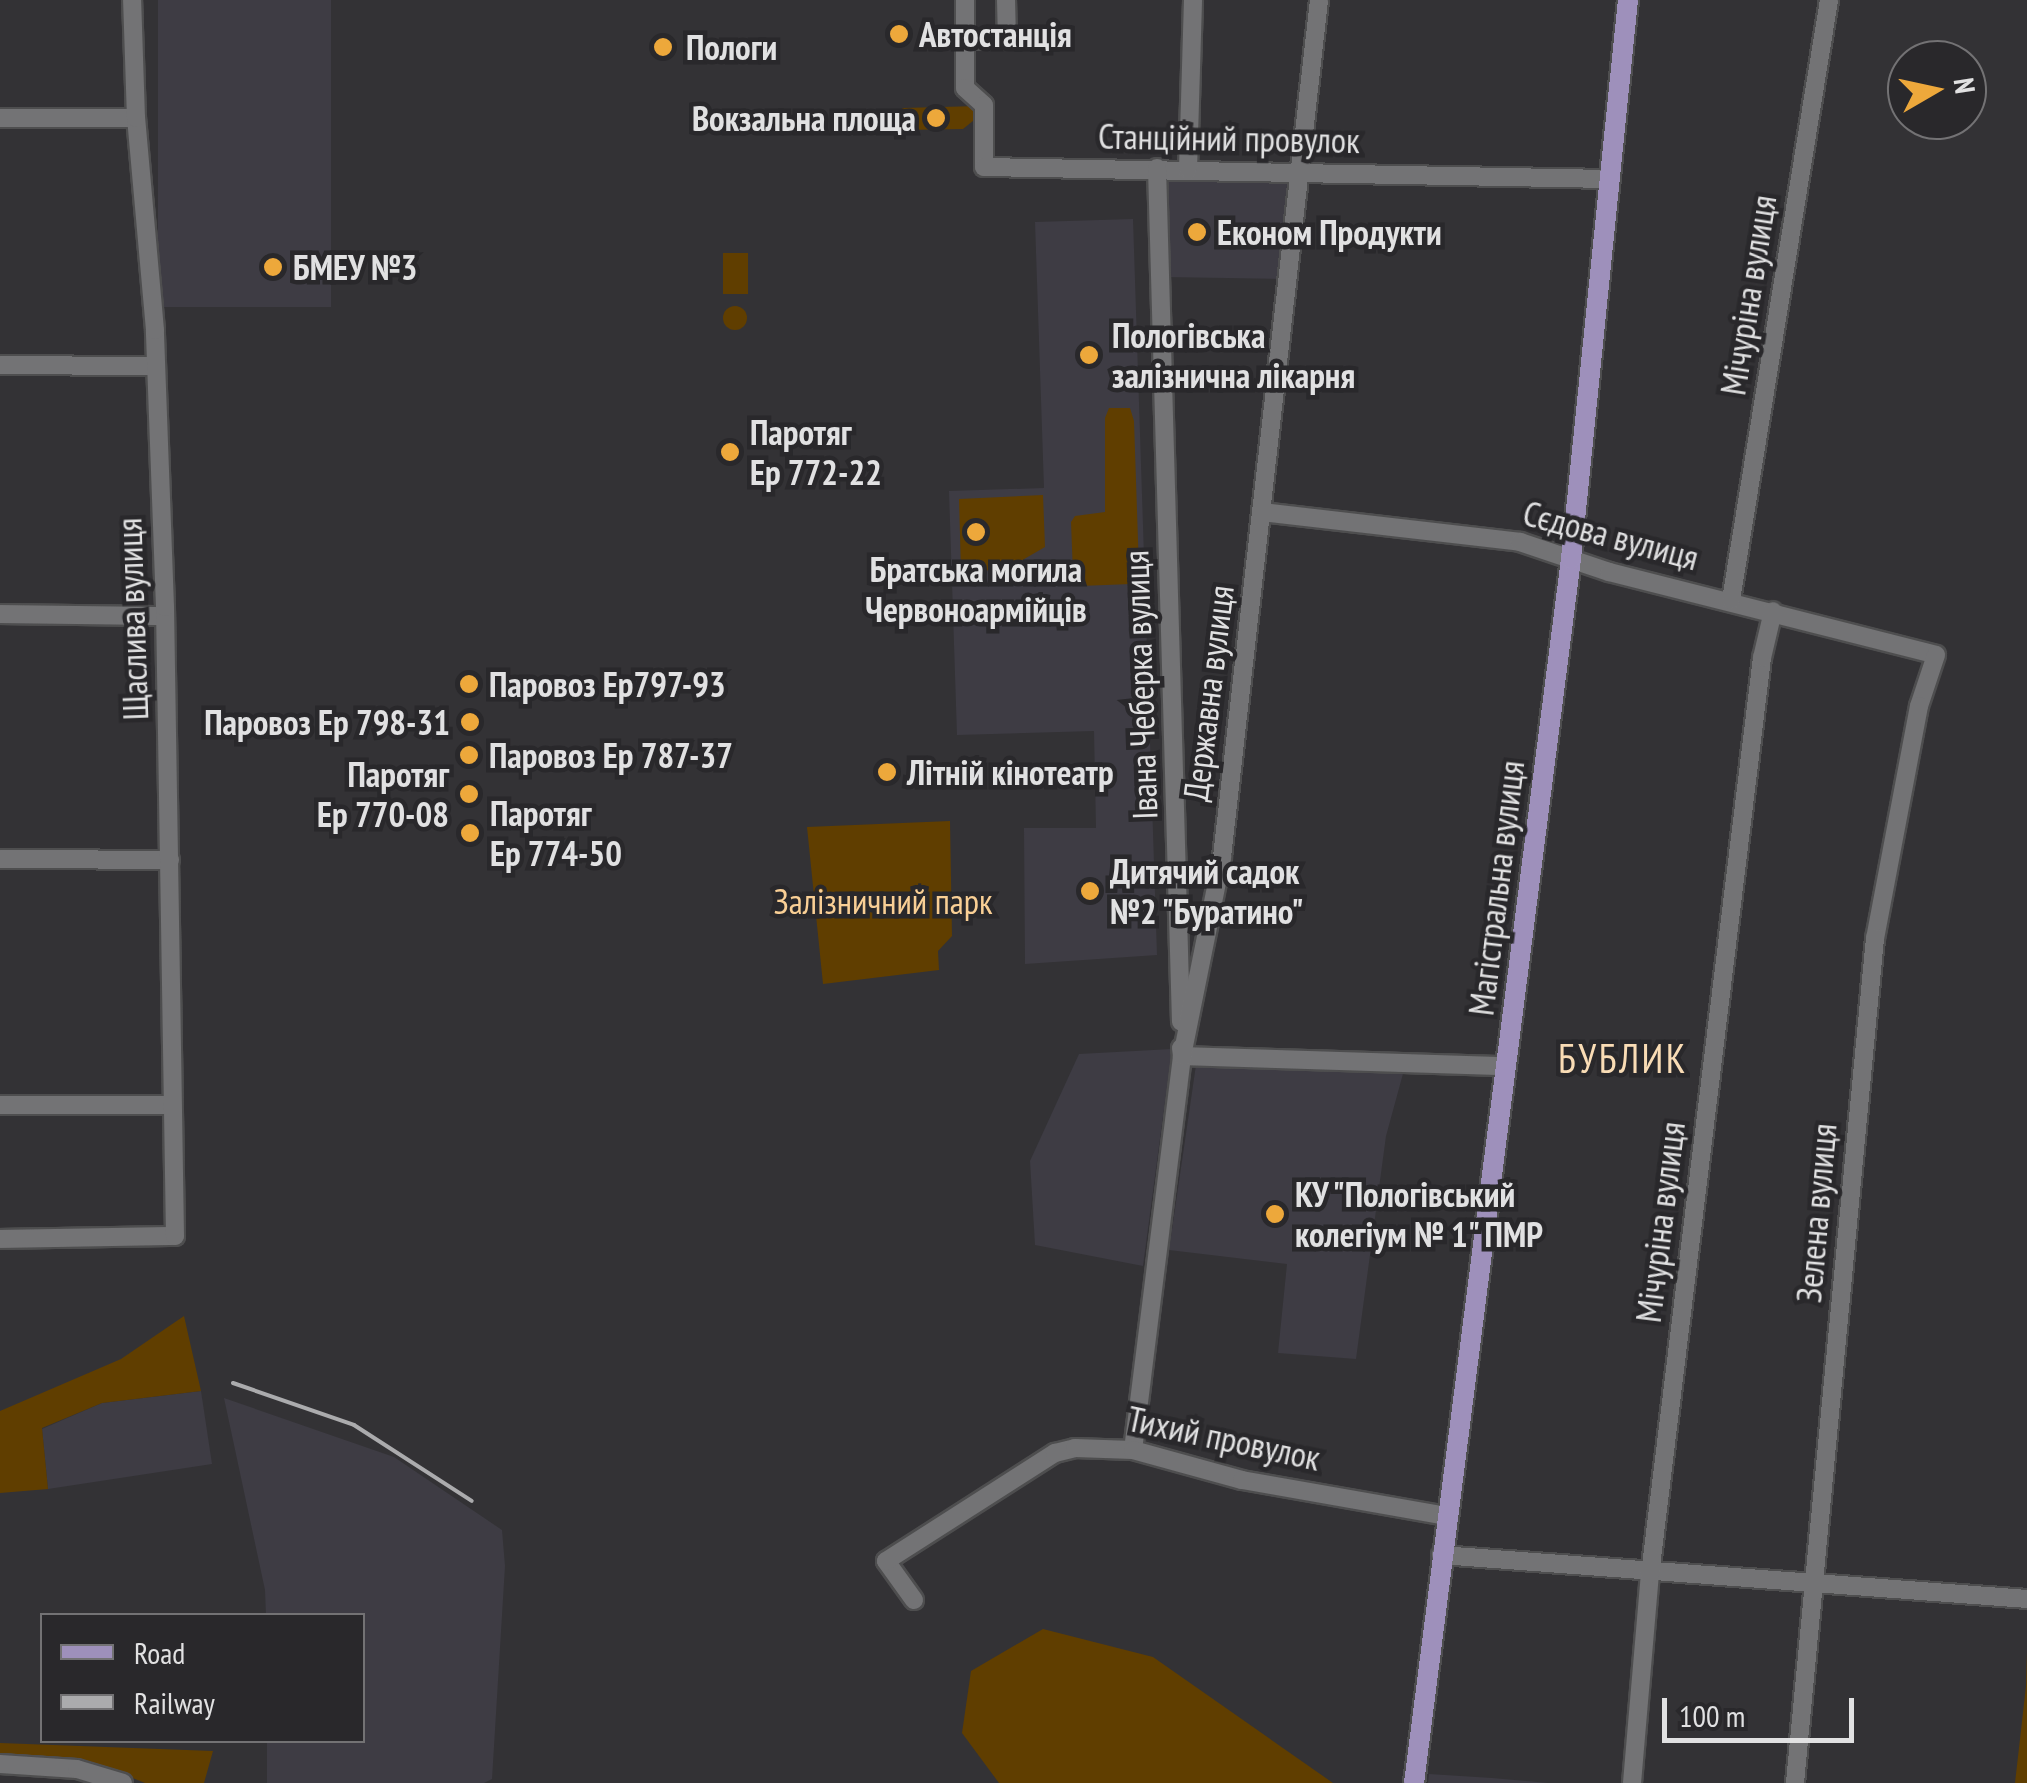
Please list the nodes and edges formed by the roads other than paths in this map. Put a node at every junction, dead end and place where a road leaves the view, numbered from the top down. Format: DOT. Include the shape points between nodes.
graph roads {
  1 [pos="132,0"];
  2 [pos="965,0"];
  3 [pos="1006,0"];
  4 [pos="1192,0"];
  5 [pos="1319,0"];
  6 [pos="1628,0"];
  7 [pos="1829,0"];
  8 [pos="965,40"];
  9 [pos="0,118"];
  10 [pos="136,118"];
  11 [pos="1157,168"];
  12 [pos="1188,169"];
  13 [pos="1297,172"];
  14 [pos="1610,179"];
  15 [pos="0,365"];
  16 [pos="155,366"];
  17 [pos="1262,512"];
  18 [pos="1572,559"];
  19 [pos="1730,600"];
  20 [pos="1773,611"];
  21 [pos="0,614"];
  22 [pos="165,616"];
  23 [pos="1936,655"];
  24 [pos="0,859"];
  25 [pos="170,860"];
  26 [pos="1182,1056"];
  27 [pos="1505,1066"];
  28 [pos="0,1104"];
  29 [pos="172,1105"];
  30 [pos="0,1239"];
  31 [pos="1133,1450"];
  32 [pos="1446,1516"];
  33 [pos="1441,1555"];
  34 [pos="1650,1574"];
  35 [pos="1816,1586"];
  36 [pos="2027,1599"];
  37 [pos="914,1600"];
  38 [pos="0,1764"];
  39 [pos="123,1783"];
  40 [pos="1414,1783"];
  41 [pos="1632,1783"];
  42 [pos="1795,1783"];
  1 -- 10 [label="street, Щаслива вулиця"];
  2 -- 8 [label="street"];
  3 -- 8 [label="street" via="1007,40"];
  4 -- 12 [label="street"];
  5 -- 13 [label="street, Державна вулиця"];
  6 -- 14 [label="main road, Магістральна вулиця"];
  7 -- 19 [label="street, Мічуріна вулиця"];
  8 -- 11 [label="street, Станційний провулок" via="965,88 984,105 984,167"];
  9 -- 10 [label="street"];
  10 -- 16 [label="street, Щаслива вулиця"];
  11 -- 12 [label="street, Станційний провулок"];
  11 -- 26 [label="street, Івана Чеберка вулиця"];
  12 -- 13 [label="street, Станційний провулок"];
  13 -- 14 [label="street, Станційний провулок"];
  13 -- 17 [label="street, Державна вулиця"];
  14 -- 18 [label="main road, Магістральна вулиця"];
  15 -- 16 [label="street"];
  16 -- 22 [label="street, Щаслива вулиця"];
  17 -- 18 [label="street, Сєдова вулиця" via="1520,542"];
  17 -- 26 [label="street, Державна вулиця" via="1220,872"];
  18 -- 19 [label="street, Сєдова вулиця"];
  18 -- 27 [label="main road, Магістральна вулиця"];
  19 -- 20 [label="street, Сєдова вулиця"];
  20 -- 23 [label="street, Сєдова вулиця"];
  20 -- 34 [label="street, Мічуріна вулиця"];
  21 -- 22 [label="street"];
  22 -- 25 [label="street, Щаслива вулиця"];
  23 -- 35 [label="street, Зелена вулиця" via="1918,706 1875,938"];
  24 -- 25 [label="street"];
  25 -- 29 [label="street, Щаслива вулиця"];
  26 -- 27 [label="street"];
  26 -- 31 [label="street, Державна вулиця"];
  27 -- 32 [label="main road, Магістральна вулиця"];
  28 -- 29 [label="street"];
  29 -- 30 [label="street, Щаслива вулиця" via="175,1236"];
  31 -- 32 [label="street, Тихий провулок" via="1242,1480"];
  31 -- 37 [label="street, Тихий провулок" via="1098,1445 1054,1453 886,1561"];
  32 -- 33 [label="main road, Магістральна вулиця"];
  33 -- 34 [label="street"];
  33 -- 40 [label="main road, Магістральна вулиця"];
  34 -- 35 [label="street"];
  34 -- 41 [label="street, Мічуріна вулиця"];
  35 -- 36 [label="street"];
  35 -- 42 [label="street, Зелена вулиця"];
  38 -- 39 [label="street" via="77,1769"];
}
